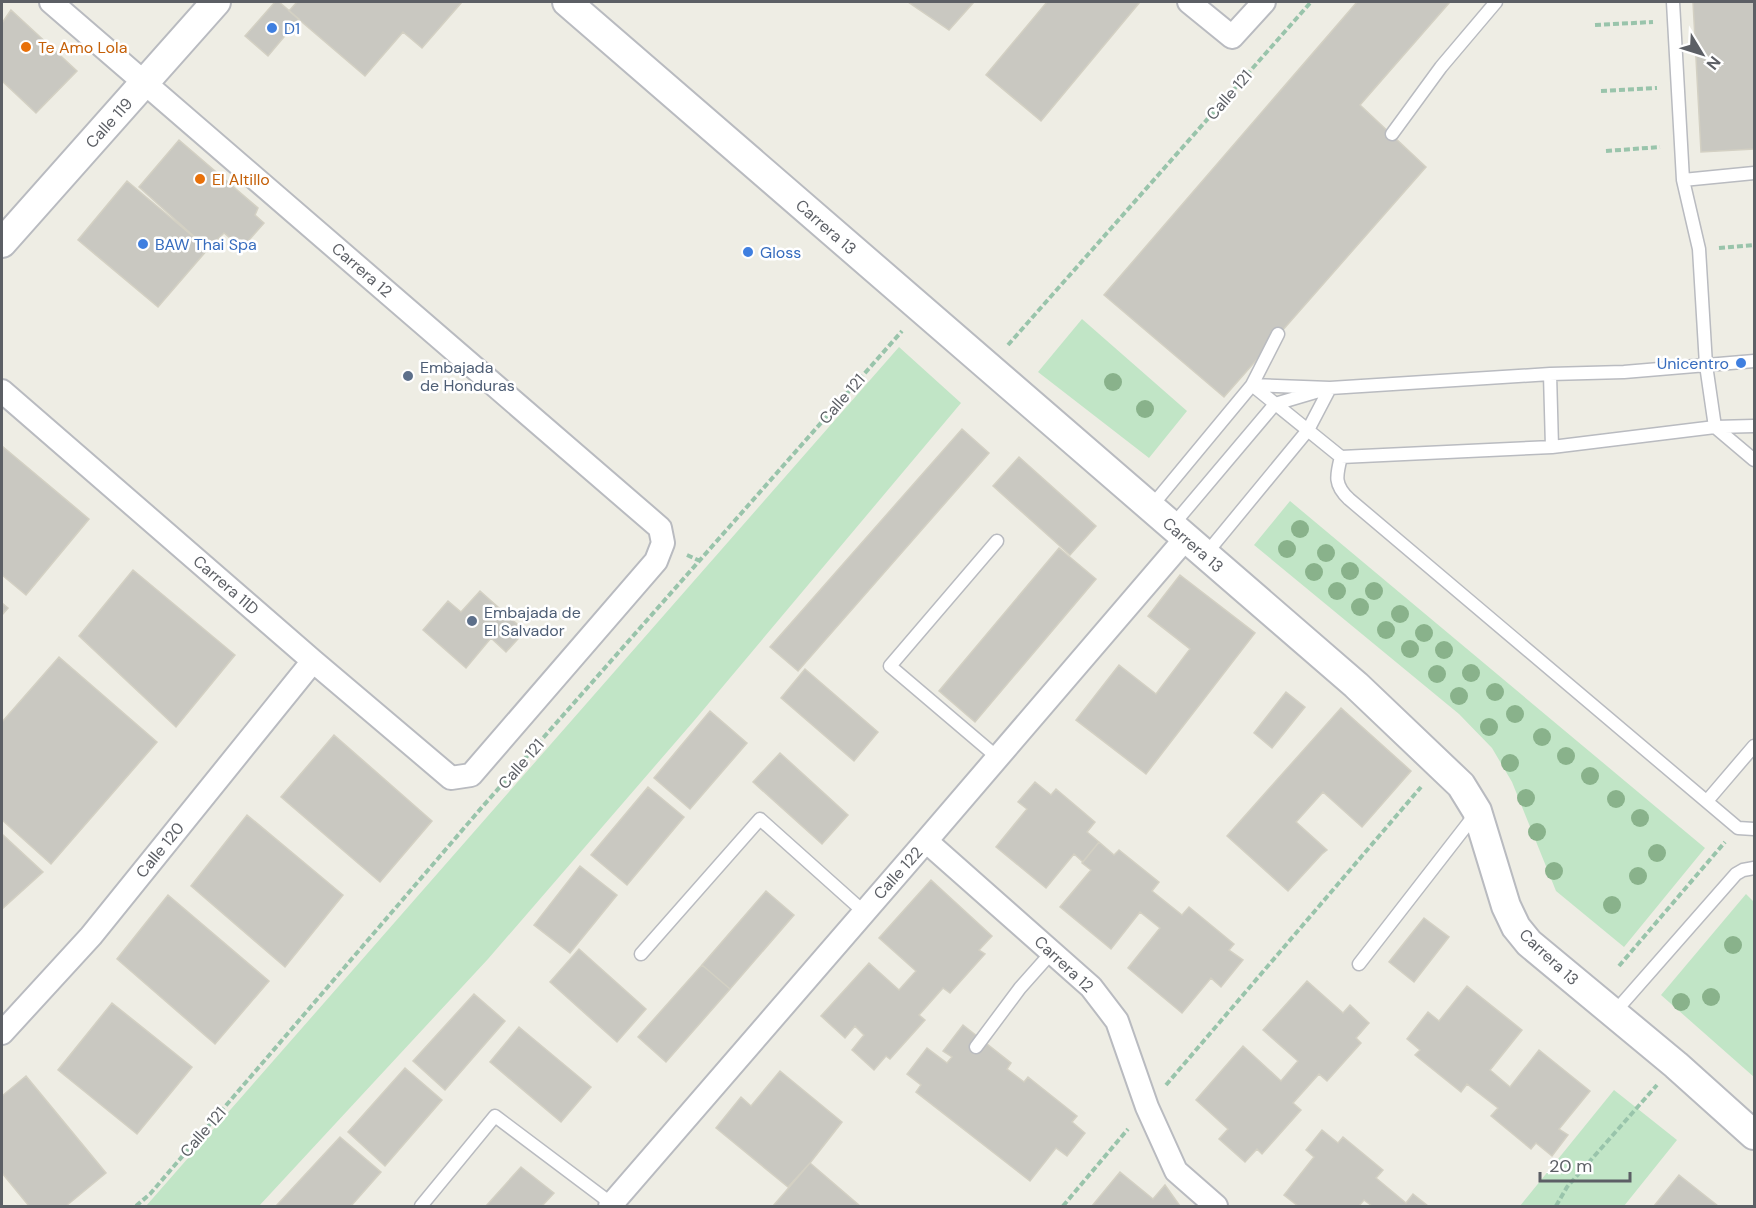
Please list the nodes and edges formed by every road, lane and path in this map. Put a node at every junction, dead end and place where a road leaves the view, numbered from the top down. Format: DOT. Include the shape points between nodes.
graph roads {
  1 [pos="51,2"];
  2 [pos="216,2"];
  3 [pos="567,2"];
  4 [pos="1189,2"];
  5 [pos="1264,2"];
  6 [pos="1311,2"];
  7 [pos="1496,2"];
  8 [pos="1672,2"];
  9 [pos="1674,21"];
  10 [pos="1595,25"];
  11 [pos="145,82"];
  12 [pos="1678,87"];
  13 [pos="1601,91"];
  14 [pos="1392,134"];
  15 [pos="1681,145"];
  16 [pos="1606,151"];
  17 [pos="1755,173"];
  18 [pos="1683,180"];
  19 [pos="2,243"];
  20 [pos="1755,245"];
  21 [pos="1699,249"];
  22 [pos="908,324"];
  23 [pos="1278,334"];
  24 [pos="1003,351"];
  25 [pos="1755,362"];
  26 [pos="1706,365"];
  27 [pos="1550,374"];
  28 [pos="1252,385"];
  29 [pos="1330,388"];
  30 [pos="2,391"];
  31 [pos="1275,404"];
  32 [pos="1755,426"];
  33 [pos="1716,427"];
  34 [pos="1308,430"];
  35 [pos="1552,447"];
  36 [pos="1341,457"];
  37 [pos="1755,460"];
  38 [pos="1150,507"];
  39 [pos="1188,540"];
  40 [pos="997,541"];
  41 [pos="663,543"];
  42 [pos="313,661"];
  43 [pos="1755,746"];
  44 [pos="997,757"];
  45 [pos="451,778"];
  46 [pos="1421,787"];
  47 [pos="1707,801"];
  48 [pos="1477,811"];
  49 [pos="1738,828"];
  50 [pos="1755,829"];
  51 [pos="926,841"];
  52 [pos="1755,868"];
  53 [pos="864,912"];
  54 [pos="1052,952"];
  55 [pos="641,954"];
  56 [pos="1359,964"];
  57 [pos="1619,966"];
  58 [pos="1613,1014"];
  59 [pos="2,1033"];
  60 [pos="976,1047"];
  61 [pos="1676,1065"];
  62 [pos="1147,1107"];
  63 [pos="1755,1134"];
  64 [pos="611,1205"];
  65 [pos="136,1206"];
  66 [pos="421,1206"];
  67 [pos="1063,1206"];
  68 [pos="1216,1206"];
  69 [pos="1556,1206"];
  1 -- 11 [label="street, Carrera 12"];
  2 -- 11 [label="street, Calle 119"];
  3 -- 38 [label="street, Carrera 13"];
  4 -- 5 [label="street" via="1232,37"];
  6 -- 24 [label="path, Calle 121"];
  7 -- 14 [label="lane"];
  8 -- 9 [label="lane"];
  9 -- 10 [label="path"];
  9 -- 12 [label="lane"];
  11 -- 19 [label="street, Calle 119"];
  11 -- 41 [label="street, Carrera 12" via="660,528"];
  12 -- 13 [label="path"];
  12 -- 15 [label="lane"];
  15 -- 16 [label="path"];
  15 -- 18 [label="lane"];
  17 -- 18 [label="lane"];
  18 -- 21 [label="lane"];
  20 -- 21 [label="path"];
  21 -- 26 [label="lane"];
  22 -- 65 [label="path, Calle 121"];
  23 -- 28 [label="lane"];
  25 -- 26 [label="lane"];
  26 -- 27 [label="lane"];
  26 -- 33 [label="lane"];
  27 -- 29 [label="lane"];
  27 -- 35 [label="lane"];
  28 -- 29 [label="lane"];
  28 -- 31 [label="lane"];
  28 -- 38 [label="lane"];
  29 -- 31 [label="lane"];
  29 -- 34 [label="lane"];
  30 -- 42 [label="street, Carrera 11D"];
  31 -- 34 [label="lane"];
  31 -- 39 [label="lane"];
  32 -- 33 [label="lane"];
  33 -- 35 [label="lane"];
  33 -- 37 [label="lane"];
  34 -- 36 [label="lane"];
  34 -- 39 [label="lane"];
  35 -- 36 [label="lane"];
  36 -- 47 [label="lane" via="1337,482 1348,499"];
  38 -- 39 [label="street, Carrera 13"];
  39 -- 44 [label="street, Calle 122"];
  39 -- 48 [label="street, Carrera 13" via="1356,685 1461,785"];
  40 -- 44 [label="lane" via="890,666"];
  41 -- 45 [label="street, Calle 121" via="656,561 471,775"];
  42 -- 45 [label="street, Carrera 11D"];
  42 -- 59 [label="street, Calle 120" via="91,936"];
  43 -- 47 [label="lane"];
  44 -- 51 [label="street, Calle 122"];
  46 -- 62 [label="path"];
  47 -- 49 [label="lane"];
  48 -- 56 [label="lane"];
  48 -- 58 [label="street, Carrera 13" via="1516,927 1529,943"];
  49 -- 50 [label="lane"];
  49 -- 57 [label="path"];
  51 -- 53 [label="street, Calle 122"];
  51 -- 54 [label="street, Carrera 12"];
  52 -- 58 [label="lane" via="1736,874"];
  53 -- 55 [label="lane" via="760,819"];
  53 -- 64 [label="street, Calle 122"];
  54 -- 60 [label="lane"];
  54 -- 62 [label="street, Carrera 12" via="1092,987 1117,1021"];
  58 -- 61 [label="street, Carrera 13"];
  61 -- 63 [label="street, Carrera 13"];
  61 -- 69 [label="path" via="1567,1187"];
  62 -- 67 [label="path"];
  62 -- 68 [label="street, Carrera 12" via="1176,1171"];
  64 -- 66 [label="lane" via="495,1116"];
}
